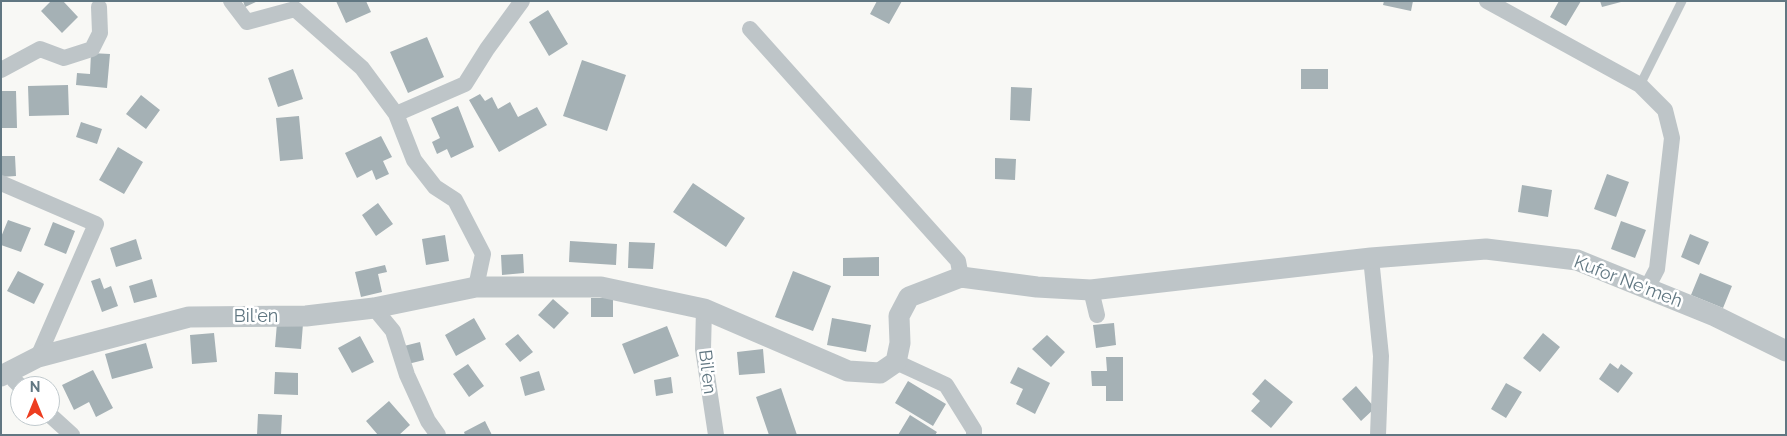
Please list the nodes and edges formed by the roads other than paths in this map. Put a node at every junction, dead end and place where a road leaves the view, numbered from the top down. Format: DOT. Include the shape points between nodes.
graph roads {
  1 [pos="231,1"];
  2 [pos="522,1"];
  3 [pos="1487,1"];
  4 [pos="1682,1"];
  5 [pos="296,5"];
  6 [pos="99,7"];
  7 [pos="750,28"];
  8 [pos="1,70"];
  9 [pos="1640,85"];
  10 [pos="396,114"];
  11 [pos="1,183"];
  12 [pos="1371,258"];
  13 [pos="961,277"];
  14 [pos="476,287"];
  15 [pos="1647,288"];
  16 [pos="1091,290"];
  17 [pos="374,308"];
  18 [pos="704,309"];
  19 [pos="1097,315"];
  20 [pos="1786,351"];
  21 [pos="38,356"];
  22 [pos="896,362"];
  23 [pos="11,376"];
  24 [pos="60,425"];
  25 [pos="72,435"];
  26 [pos="438,435"];
  27 [pos="716,435"];
  28 [pos="974,435"];
  29 [pos="1378,435"];
  1 -- 5 [label="street" via="247,22"];
  2 -- 10 [label="street" via="466,84"];
  3 -- 9 [label="street"];
  4 -- 9 [label="lane"];
  5 -- 10 [label="street" via="362,68"];
  6 -- 8 [label="street" via="100,33 92,49 64,58 40,49"];
  7 -- 13 [label="street" via="958,262"];
  9 -- 15 [label="street" via="1665,110 1672,138 1657,269"];
  10 -- 14 [label="street" via="414,160 435,187 455,200 483,254"];
  11 -- 21 [label="street" via="96,224"];
  12 -- 15 [label="street, Kufor Ne'meh" via="1486,249 1577,260"];
  12 -- 16 [label="street, Kufor Ne'meh"];
  12 -- 29 [label="street" via="1381,356"];
  13 -- 16 [label="street, Kufor Ne'meh"];
  13 -- 22 [label="street" via="909,297 899,316 900,343"];
  14 -- 17 [label="street, Bil'en"];
  14 -- 18 [label="street, Bil'en" via="601,287"];
  15 -- 20 [label="street, Kufor Ne'meh" via="1715,316"];
  16 -- 19 [label="street"];
  17 -- 21 [label="street, Bil'en" via="306,316 189,317"];
  17 -- 26 [label="street" via="392,331 407,375 428,422"];
  18 -- 22 [label="street, Bil'en" via="848,371 880,373"];
  18 -- 27 [label="street, Bil'en" via="703,349"];
  21 -- 23 [label="street, Bil'en"];
  22 -- 28 [label="street" via="946,385"];
  24 -- 25 [label="street"];
}
